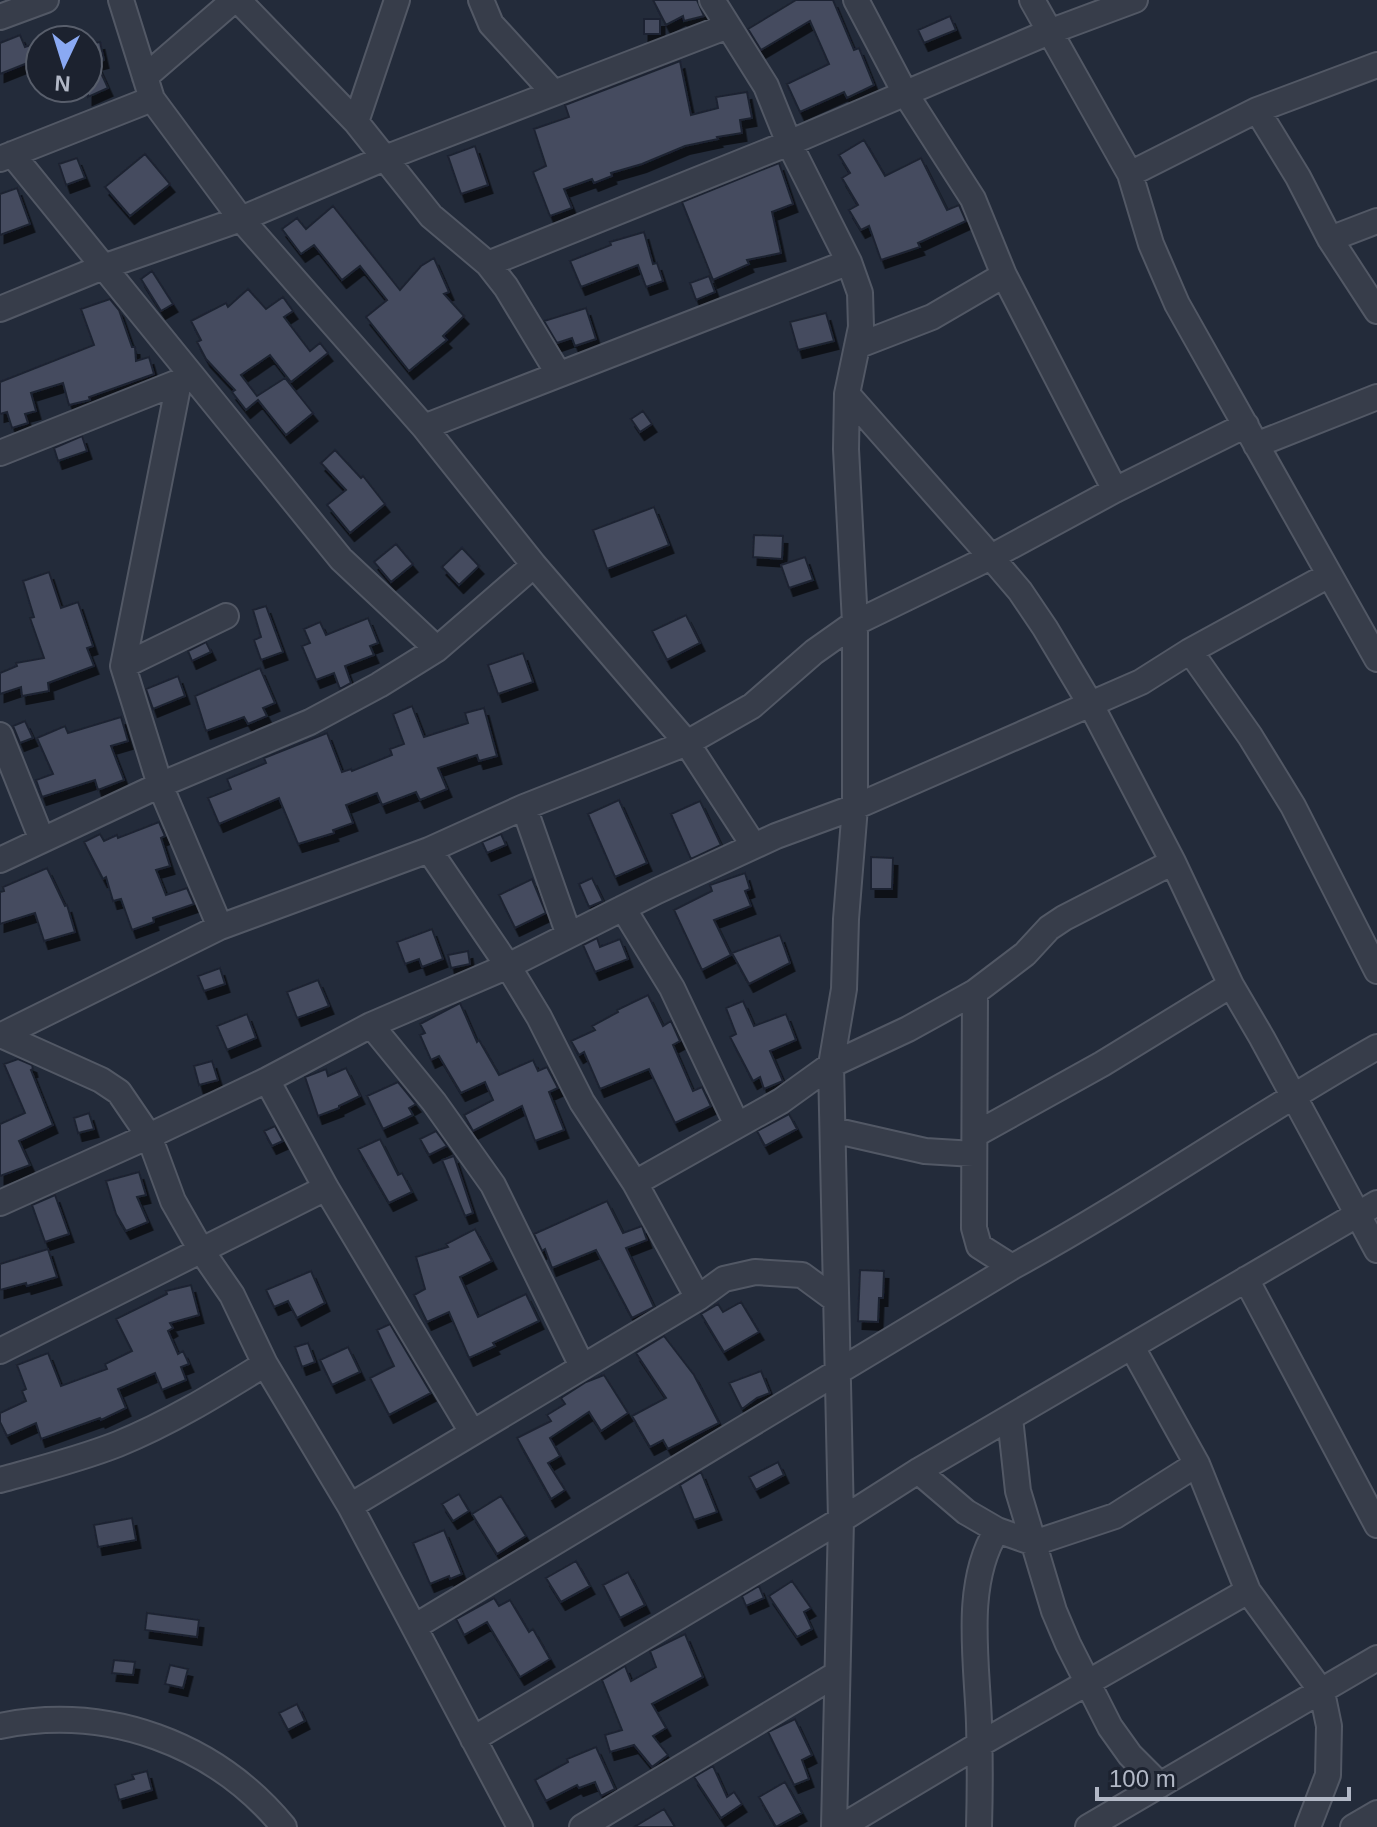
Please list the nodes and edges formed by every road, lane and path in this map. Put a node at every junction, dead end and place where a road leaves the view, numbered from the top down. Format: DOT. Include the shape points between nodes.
graph roads {
  1 [pos="46,0"];
  2 [pos="121,0"];
  3 [pos="236,0"];
  4 [pos="397,0"];
  5 [pos="481,0"];
  6 [pos="712,0"];
  7 [pos="856,0"];
  8 [pos="1032,0"];
  9 [pos="1135,0"];
  10 [pos="0,17"];
  11 [pos="728,26"];
  12 [pos="1049,32"];
  13 [pos="1377,65"];
  14 [pos="149,88"];
  15 [pos="554,93"];
  16 [pos="905,93"];
  17 [pos="1257,110"];
  18 [pos="356,122"];
  19 [pos="789,143"];
  20 [pos="6,157"];
  21 [pos="385,158"];
  22 [pos="1130,174"];
  23 [pos="241,219"];
  24 [pos="1377,221"];
  25 [pos="1330,239"];
  26 [pos="849,262"];
  27 [pos="488,264"];
  28 [pos="103,267"];
  29 [pos="1004,275"];
  30 [pos="0,309"];
  31 [pos="1377,311"];
  32 [pos="857,346"];
  33 [pos="558,373"];
  34 [pos="186,380"];
  35 [pos="847,394"];
  36 [pos="1377,397"];
  37 [pos="424,427"];
  38 [pos="1251,435"];
  39 [pos="0,453"];
  40 [pos="1115,490"];
  41 [pos="991,557"];
  42 [pos="534,565"];
  43 [pos="1329,575"];
  44 [pos="226,616"];
  45 [pos="855,623"];
  46 [pos="437,649"];
  47 [pos="1190,651"];
  48 [pos="1377,659"];
  49 [pos="123,666"];
  50 [pos="1091,705"];
  51 [pos="0,735"];
  52 [pos="687,743"];
  53 [pos="160,785"];
  54 [pos="524,807"];
  55 [pos="855,807"];
  56 [pos="42,840"];
  57 [pos="754,846"];
  58 [pos="429,850"];
  59 [pos="0,860"];
  60 [pos="1173,862"];
  61 [pos="623,908"];
  62 [pos="220,927"];
  63 [pos="569,935"];
  64 [pos="508,966"];
  65 [pos="1377,971"];
  66 [pos="1231,985"];
  67 [pos="975,992"];
  68 [pos="371,1025"];
  69 [pos="0,1036"];
  70 [pos="1377,1047"];
  71 [pos="831,1065"];
  72 [pos="267,1080"];
  73 [pos="1294,1094"];
  74 [pos="737,1125"];
  75 [pos="833,1130"];
  76 [pos="149,1136"];
  77 [pos="975,1144"];
  78 [pos="635,1183"];
  79 [pos="326,1188"];
  80 [pos="0,1203"];
  81 [pos="1367,1208"];
  82 [pos="201,1250"];
  83 [pos="1377,1250"];
  84 [pos="1012,1267"];
  85 [pos="1246,1279"];
  86 [pos="698,1298"];
  87 [pos="836,1300"];
  88 [pos="1132,1347"];
  89 [pos="0,1351"];
  90 [pos="265,1364"];
  91 [pos="582,1366"];
  92 [pos="839,1372"];
  93 [pos="1010,1418"];
  94 [pos="472,1432"];
  95 [pos="1197,1464"];
  96 [pos="918,1471"];
  97 [pos="0,1480"];
  98 [pos="350,1506"];
  99 [pos="841,1520"];
  100 [pos="1377,1525"];
  101 [pos="997,1530"];
  102 [pos="1034,1543"];
  103 [pos="1248,1591"];
  104 [pos="414,1627"];
  105 [pos="1377,1658"];
  106 [pos="835,1675"];
  107 [pos="1086,1682"];
  108 [pos="1322,1692"];
  109 [pos="5,1721"];
  110 [pos="473,1739"];
  111 [pos="980,1744"];
  112 [pos="1160,1785"];
  113 [pos="1377,1813"];
  114 [pos="284,1827"];
  115 [pos="520,1827"];
  116 [pos="582,1827"];
  117 [pos="834,1827"];
  118 [pos="841,1827"];
  119 [pos="979,1827"];
  120 [pos="1088,1827"];
  121 [pos="1308,1827"];
  122 [pos="1353,1827"];
  1 -- 10 [label="street"];
  2 -- 14 [label="street"];
  3 -- 14 [label="street"];
  3 -- 18 [label="street"];
  4 -- 18 [label="street"];
  5 -- 15 [label="street" via="491,24"];
  6 -- 11 [label="street"];
  7 -- 16 [label="street"];
  8 -- 12 [label="street"];
  9 -- 12 [label="street"];
  11 -- 15 [label="street"];
  11 -- 19 [label="street" via="766,86"];
  12 -- 16 [label="street"];
  12 -- 22 [label="street"];
  13 -- 17 [label="street"];
  14 -- 20 [label="street"];
  14 -- 23 [label="street"];
  15 -- 21 [label="street"];
  16 -- 19 [label="street"];
  16 -- 29 [label="street" via="973,199"];
  17 -- 22 [label="street"];
  17 -- 25 [label="street"];
  18 -- 21 [label="street"];
  19 -- 26 [label="street"];
  19 -- 27 [label="street"];
  20 -- 28 [label="street"];
  21 -- 23 [label="street"];
  21 -- 27 [label="street" via="431,216"];
  22 -- 38 [label="street" via="1151,244 1177,304"];
  23 -- 28 [label="street"];
  23 -- 37 [label="street"];
  24 -- 25 [label="street"];
  25 -- 31 [label="street"];
  26 -- 32 [label="street" via="860,293"];
  26 -- 33 [label="street"];
  27 -- 33 [label="street"];
  28 -- 30 [label="street"];
  28 -- 34 [label="street"];
  29 -- 32 [label="street" via="932,317"];
  29 -- 40 [label="street"];
  32 -- 35 [label="street"];
  33 -- 37 [label="street"];
  34 -- 39 [label="street"];
  34 -- 46 [label="street" via="341,559"];
  34 -- 49 [label="street"];
  35 -- 41 [label="street"];
  35 -- 45 [label="street"];
  36 -- 38 [label="street"];
  37 -- 42 [label="street"];
  38 -- 40 [label="street"];
  38 -- 43 [label="street"];
  40 -- 41 [label="street"];
  41 -- 45 [label="street"];
  41 -- 50 [label="street" via="1020,591"];
  42 -- 46 [label="street"];
  42 -- 52 [label="street"];
  43 -- 47 [label="street"];
  43 -- 48 [label="street"];
  44 -- 49 [label="street"];
  45 -- 52 [label="street" via="752,706"];
  45 -- 55 [label="street"];
  46 -- 53 [label="street" via="310,722"];
  47 -- 50 [label="street"];
  47 -- 65 [label="street" via="1293,806"];
  49 -- 53 [label="street"];
  50 -- 55 [label="street"];
  50 -- 60 [label="street"];
  51 -- 56 [label="street"];
  52 -- 54 [label="street"];
  52 -- 57 [label="street"];
  53 -- 56 [label="street"];
  53 -- 62 [label="street"];
  54 -- 58 [label="street"];
  54 -- 63 [label="street"];
  55 -- 57 [label="street"];
  55 -- 71 [label="street" via="844,989"];
  56 -- 59 [label="street"];
  57 -- 61 [label="street"];
  58 -- 62 [label="street"];
  58 -- 64 [label="street"];
  60 -- 66 [label="street"];
  60 -- 67 [label="street" via="1071,913"];
  61 -- 63 [label="street"];
  61 -- 74 [label="street" via="672,988"];
  62 -- 69 [label="street"];
  63 -- 64 [label="street"];
  64 -- 68 [label="street"];
  64 -- 78 [label="street" via="582,1102"];
  66 -- 73 [label="street"];
  66 -- 77 [label="street"];
  67 -- 71 [label="street"];
  67 -- 77 [label="street"];
  68 -- 72 [label="street"];
  68 -- 91 [label="street" via="493,1185"];
  69 -- 76 [label="street" via="119,1092"];
  70 -- 73 [label="street"];
  71 -- 74 [label="street"];
  71 -- 75 [label="street"];
  72 -- 76 [label="street"];
  72 -- 79 [label="street"];
  73 -- 81 [label="street"];
  73 -- 84 [label="street"];
  74 -- 78 [label="street"];
  75 -- 77 [label="street" via="925,1151"];
  75 -- 87 [label="street"];
  76 -- 80 [label="street"];
  76 -- 82 [label="street" via="173,1201"];
  77 -- 84 [label="street" via="978,1243"];
  78 -- 86 [label="street"];
  79 -- 82 [label="street"];
  79 -- 94 [label="street"];
  81 -- 83 [label="street"];
  81 -- 85 [label="street"];
  82 -- 89 [label="street"];
  82 -- 90 [label="street" via="232,1295"];
  84 -- 92 [label="street"];
  85 -- 88 [label="street"];
  85 -- 100 [label="street"];
  86 -- 87 [label="street" via="724,1279 755,1272 802,1275"];
  86 -- 91 [label="street"];
  87 -- 92 [label="street"];
  88 -- 93 [label="street"];
  88 -- 95 [label="street"];
  90 -- 97 [label="street" via="123,1442"];
  90 -- 98 [label="street"];
  91 -- 94 [label="street"];
  92 -- 99 [label="street"];
  92 -- 104 [label="street"];
  93 -- 96 [label="street"];
  93 -- 102 [label="street" via="1018,1491"];
  94 -- 98 [label="street"];
  95 -- 102 [label="street" via="1115,1516"];
  95 -- 103 [label="street"];
  96 -- 99 [label="street"];
  96 -- 101 [label="street" via="966,1512"];
  98 -- 104 [label="street"];
  99 -- 106 [label="street"];
  99 -- 110 [label="street"];
  101 -- 102 [label="street"];
  101 -- 111 [label="street" via="980,1567 976,1610"];
  102 -- 107 [label="street" via="1054,1611"];
  103 -- 107 [label="street"];
  103 -- 108 [label="street"];
  104 -- 110 [label="street"];
  105 -- 108 [label="street"];
  106 -- 116 [label="street"];
  106 -- 117 [label="street"];
  107 -- 111 [label="street"];
  107 -- 112 [label="street" via="1130,1755"];
  108 -- 112 [label="street"];
  108 -- 121 [label="street" via="1329,1726 1328,1775"];
  109 -- 114 [label="street" via="86,1721 154,1735 229,1774"];
  110 -- 115 [label="street"];
  111 -- 118 [label="street"];
  111 -- 119 [label="street"];
  112 -- 120 [label="street"];
  113 -- 122 [label="street"];
}
